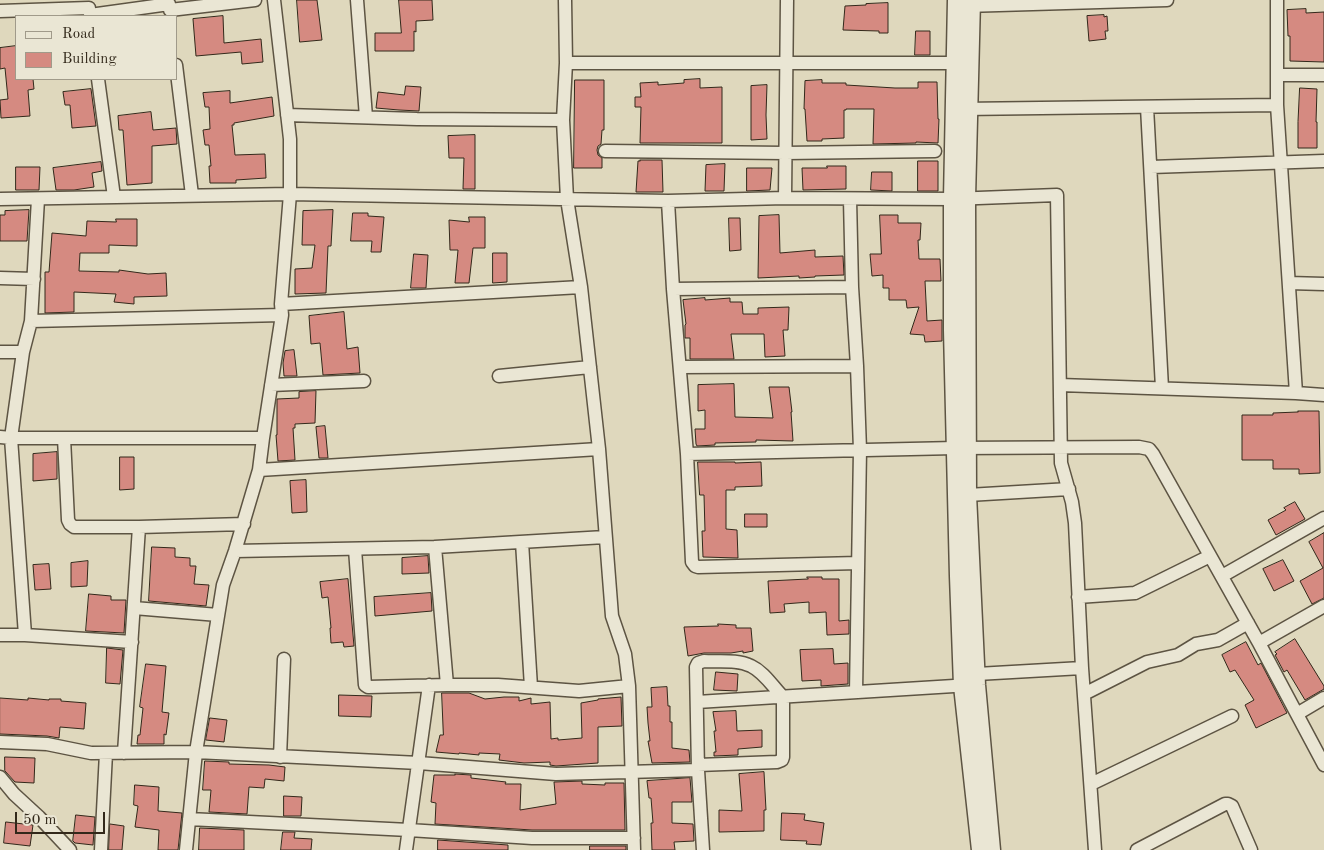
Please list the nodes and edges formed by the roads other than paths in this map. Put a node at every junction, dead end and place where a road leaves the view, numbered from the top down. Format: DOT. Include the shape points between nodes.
graph roads {
  1 [pos="255,0"];
  2 [pos="274,0"];
  3 [pos="356,0"];
  4 [pos="565,0"];
  5 [pos="787,0"];
  6 [pos="1167,0"];
  7 [pos="1277,0"];
  8 [pos="1061,2"];
  9 [pos="964,3"];
  10 [pos="169,8"];
  11 [pos="89,10"];
  12 [pos="0,11"];
  13 [pos="566,63"];
  14 [pos="787,63"];
  15 [pos="955,63"];
  16 [pos="1277,75"];
  17 [pos="1324,75"];
  18 [pos="98,80"];
  19 [pos="178,80"];
  20 [pos="1277,105"];
  21 [pos="1148,107"];
  22 [pos="962,109"];
  23 [pos="287,115"];
  24 [pos="366,118"];
  25 [pos="564,120"];
  26 [pos="606,150"];
  27 [pos="935,151"];
  28 [pos="785,153"];
  29 [pos="1324,161"];
  30 [pos="1281,162"];
  31 [pos="1151,167"];
  32 [pos="290,194"];
  33 [pos="192,196"];
  34 [pos="114,197"];
  35 [pos="785,198"];
  36 [pos="960,198"];
  37 [pos="0,199"];
  38 [pos="38,199"];
  39 [pos="567,199"];
  40 [pos="850,199"];
  41 [pos="668,201"];
  42 [pos="0,278"];
  43 [pos="34,279"];
  44 [pos="1289,284"];
  45 [pos="1324,284"];
  46 [pos="581,287"];
  47 [pos="852,287"];
  48 [pos="674,289"];
  49 [pos="282,310"];
  50 [pos="31,321"];
  51 [pos="0,352"];
  52 [pos="23,352"];
  53 [pos="857,366"];
  54 [pos="590,367"];
  55 [pos="681,367"];
  56 [pos="499,376"];
  57 [pos="364,381"];
  58 [pos="271,385"];
  59 [pos="1060,385"];
  60 [pos="1162,388"];
  61 [pos="1296,393"];
  62 [pos="1324,395"];
  63 [pos="5,437"];
  64 [pos="64,438"];
  65 [pos="263,438"];
  66 [pos="1061,447"];
  67 [pos="599,448"];
  68 [pos="962,448"];
  69 [pos="860,450"];
  70 [pos="687,454"];
  71 [pos="259,470"];
  72 [pos="1069,489"];
  73 [pos="968,495"];
  74 [pos="1324,518"];
  75 [pos="244,524"];
  76 [pos="139,527"];
  77 [pos="605,537"];
  78 [pos="522,542"];
  79 [pos="435,547"];
  80 [pos="355,549"];
  81 [pos="236,551"];
  82 [pos="1210,556"];
  83 [pos="858,562"];
  84 [pos="1222,576"];
  85 [pos="1078,598"];
  86 [pos="1324,606"];
  87 [pos="134,608"];
  88 [pos="218,615"];
  89 [pos="1248,623"];
  90 [pos="0,635"];
  91 [pos="24,635"];
  92 [pos="132,642"];
  93 [pos="1259,642"];
  94 [pos="284,659"];
  95 [pos="1082,668"];
  96 [pos="972,681"];
  97 [pos="429,685"];
  98 [pos="447,685"];
  99 [pos="629,686"];
  100 [pos="532,687"];
  101 [pos="856,692"];
  102 [pos="1084,694"];
  103 [pos="783,696"];
  104 [pos="1324,698"];
  105 [pos="697,702"];
  106 [pos="1297,714"];
  107 [pos="1232,716"];
  108 [pos="0,742"];
  109 [pos="196,752"];
  110 [pos="106,753"];
  111 [pos="124,753"];
  112 [pos="280,757"];
  113 [pos="419,764"];
  114 [pos="1324,765"];
  115 [pos="698,768"];
  116 [pos="631,772"];
  117 [pos="0,776"];
  118 [pos="1091,784"];
  119 [pos="189,820"];
  120 [pos="409,830"];
  121 [pos="634,844"];
  122 [pos="70,850"];
  123 [pos="101,850"];
  124 [pos="186,850"];
  125 [pos="406,850"];
  126 [pos="703,850"];
  127 [pos="980,850"];
  128 [pos="992,850"];
  129 [pos="1095,850"];
  130 [pos="1137,850"];
  131 [pos="1252,850"];
  1 -- 10 [label="street"];
  2 -- 23 [label="street"];
  3 -- 24 [label="street"];
  4 -- 13 [label="street"];
  5 -- 14 [label="street"];
  6 -- 8 [label="street"];
  7 -- 16 [label="street"];
  8 -- 9 [label="street"];
  9 -- 15 [label="street"];
  9 -- 22 [label="street"];
  10 -- 11 [label="street"];
  11 -- 12 [label="street"];
  13 -- 14 [label="street"];
  13 -- 25 [label="street"];
  14 -- 15 [label="street"];
  14 -- 28 [label="street"];
  15 -- 22 [label="street"];
  16 -- 17 [label="street"];
  16 -- 20 [label="street"];
  18 -- 34 [label="street"];
  19 -- 33 [label="street"];
  20 -- 21 [label="street"];
  20 -- 30 [label="street"];
  21 -- 22 [label="street"];
  21 -- 31 [label="street"];
  22 -- 36 [label="street"];
  23 -- 24 [label="street"];
  23 -- 32 [label="street"];
  24 -- 25 [label="street"];
  25 -- 39 [label="street"];
  26 -- 28 [label="street"];
  27 -- 28 [label="street"];
  28 -- 35 [label="street"];
  29 -- 30 [label="street"];
  30 -- 31 [label="street"];
  30 -- 44 [label="street"];
  31 -- 60 [label="street"];
  32 -- 33 [label="street"];
  32 -- 39 [label="street"];
  32 -- 49 [label="street"];
  33 -- 34 [label="street"];
  34 -- 38 [label="street"];
  35 -- 40 [label="street"];
  35 -- 41 [label="street"];
  36 -- 40 [label="street"];
  36 -- 59 [label="street" via="1057,194"];
  36 -- 68 [label="street"];
  37 -- 38 [label="street"];
  38 -- 43 [label="street"];
  39 -- 41 [label="street"];
  39 -- 46 [label="street"];
  40 -- 47 [label="street"];
  41 -- 48 [label="street"];
  42 -- 43 [label="street"];
  43 -- 50 [label="street"];
  44 -- 45 [label="street"];
  44 -- 61 [label="street"];
  46 -- 49 [label="street"];
  46 -- 54 [label="street"];
  47 -- 48 [label="street"];
  47 -- 53 [label="street"];
  48 -- 55 [label="street"];
  49 -- 50 [label="street"];
  49 -- 58 [label="street"];
  50 -- 52 [label="street"];
  51 -- 52 [label="street"];
  52 -- 63 [label="street"];
  53 -- 55 [label="street"];
  53 -- 69 [label="street"];
  54 -- 56 [label="street"];
  54 -- 67 [label="street"];
  55 -- 70 [label="street"];
  57 -- 58 [label="street"];
  58 -- 65 [label="street"];
  59 -- 60 [label="street"];
  59 -- 66 [label="street"];
  60 -- 61 [label="street"];
  61 -- 62 [label="street"];
  63 -- 64 [label="street"];
  63 -- 91 [label="street"];
  64 -- 65 [label="street"];
  64 -- 76 [label="street" via="70,524 74,527"];
  65 -- 71 [label="street"];
  66 -- 68 [label="street"];
  66 -- 72 [label="street" via="1061,462"];
  66 -- 82 [label="street" via="1148,449"];
  67 -- 71 [label="street"];
  67 -- 77 [label="street"];
  68 -- 69 [label="street"];
  68 -- 73 [label="street"];
  68 -- 96 [label="street" via="958,576"];
  69 -- 70 [label="street"];
  69 -- 83 [label="street"];
  70 -- 83 [label="street" via="692,562 695,566"];
  71 -- 75 [label="street"];
  72 -- 73 [label="street"];
  72 -- 85 [label="street" via="1075,523"];
  73 -- 96 [label="street"];
  74 -- 84 [label="street"];
  75 -- 76 [label="street"];
  75 -- 81 [label="street"];
  76 -- 87 [label="street"];
  77 -- 78 [label="street"];
  77 -- 99 [label="street" via="612,616 624,654"];
  78 -- 79 [label="street"];
  78 -- 100 [label="street"];
  79 -- 80 [label="street"];
  79 -- 98 [label="street"];
  80 -- 81 [label="street"];
  80 -- 97 [label="street" via="365,685 372,688"];
  81 -- 88 [label="street" via="223,585"];
  82 -- 84 [label="street"];
  82 -- 85 [label="street" via="1135,593"];
  83 -- 101 [label="street"];
  84 -- 89 [label="street"];
  85 -- 95 [label="street"];
  86 -- 93 [label="street"];
  87 -- 88 [label="street"];
  87 -- 92 [label="street"];
  88 -- 109 [label="street"];
  89 -- 93 [label="street"];
  89 -- 102 [label="street" via="1218,640 1196,644 1178,655 1147,662"];
  90 -- 91 [label="street"];
  91 -- 92 [label="street"];
  92 -- 111 [label="street"];
  93 -- 106 [label="street"];
  94 -- 112 [label="street"];
  95 -- 96 [label="street"];
  95 -- 102 [label="street"];
  96 -- 101 [label="street"];
  96 -- 127 [label="street"];
  96 -- 128 [label="street"];
  97 -- 98 [label="street"];
  97 -- 113 [label="street"];
  98 -- 100 [label="street"];
  99 -- 100 [label="street" via="579,691"];
  99 -- 116 [label="street"];
  101 -- 103 [label="street"];
  102 -- 118 [label="street"];
  103 -- 105 [label="street"];
  103 -- 105 [label="street" via="751,666 739,662 704,661 696,667"];
  103 -- 115 [label="street" via="782,760"];
  104 -- 106 [label="street"];
  105 -- 115 [label="street"];
  106 -- 114 [label="street"];
  107 -- 118 [label="street"];
  108 -- 110 [label="street" via="48,744"];
  109 -- 111 [label="street"];
  109 -- 112 [label="street"];
  109 -- 119 [label="street"];
  110 -- 111 [label="street"];
  110 -- 123 [label="street"];
  112 -- 113 [label="street"];
  113 -- 116 [label="street" via="556,774"];
  113 -- 120 [label="street"];
  115 -- 116 [label="street"];
  115 -- 126 [label="street"];
  116 -- 121 [label="street"];
  117 -- 122 [label="street"];
  118 -- 129 [label="street"];
  119 -- 120 [label="street"];
  119 -- 124 [label="street"];
  120 -- 121 [label="street"];
  120 -- 125 [label="street"];
  130 -- 131 [label="street" via="1225,804 1232,806"];
}
